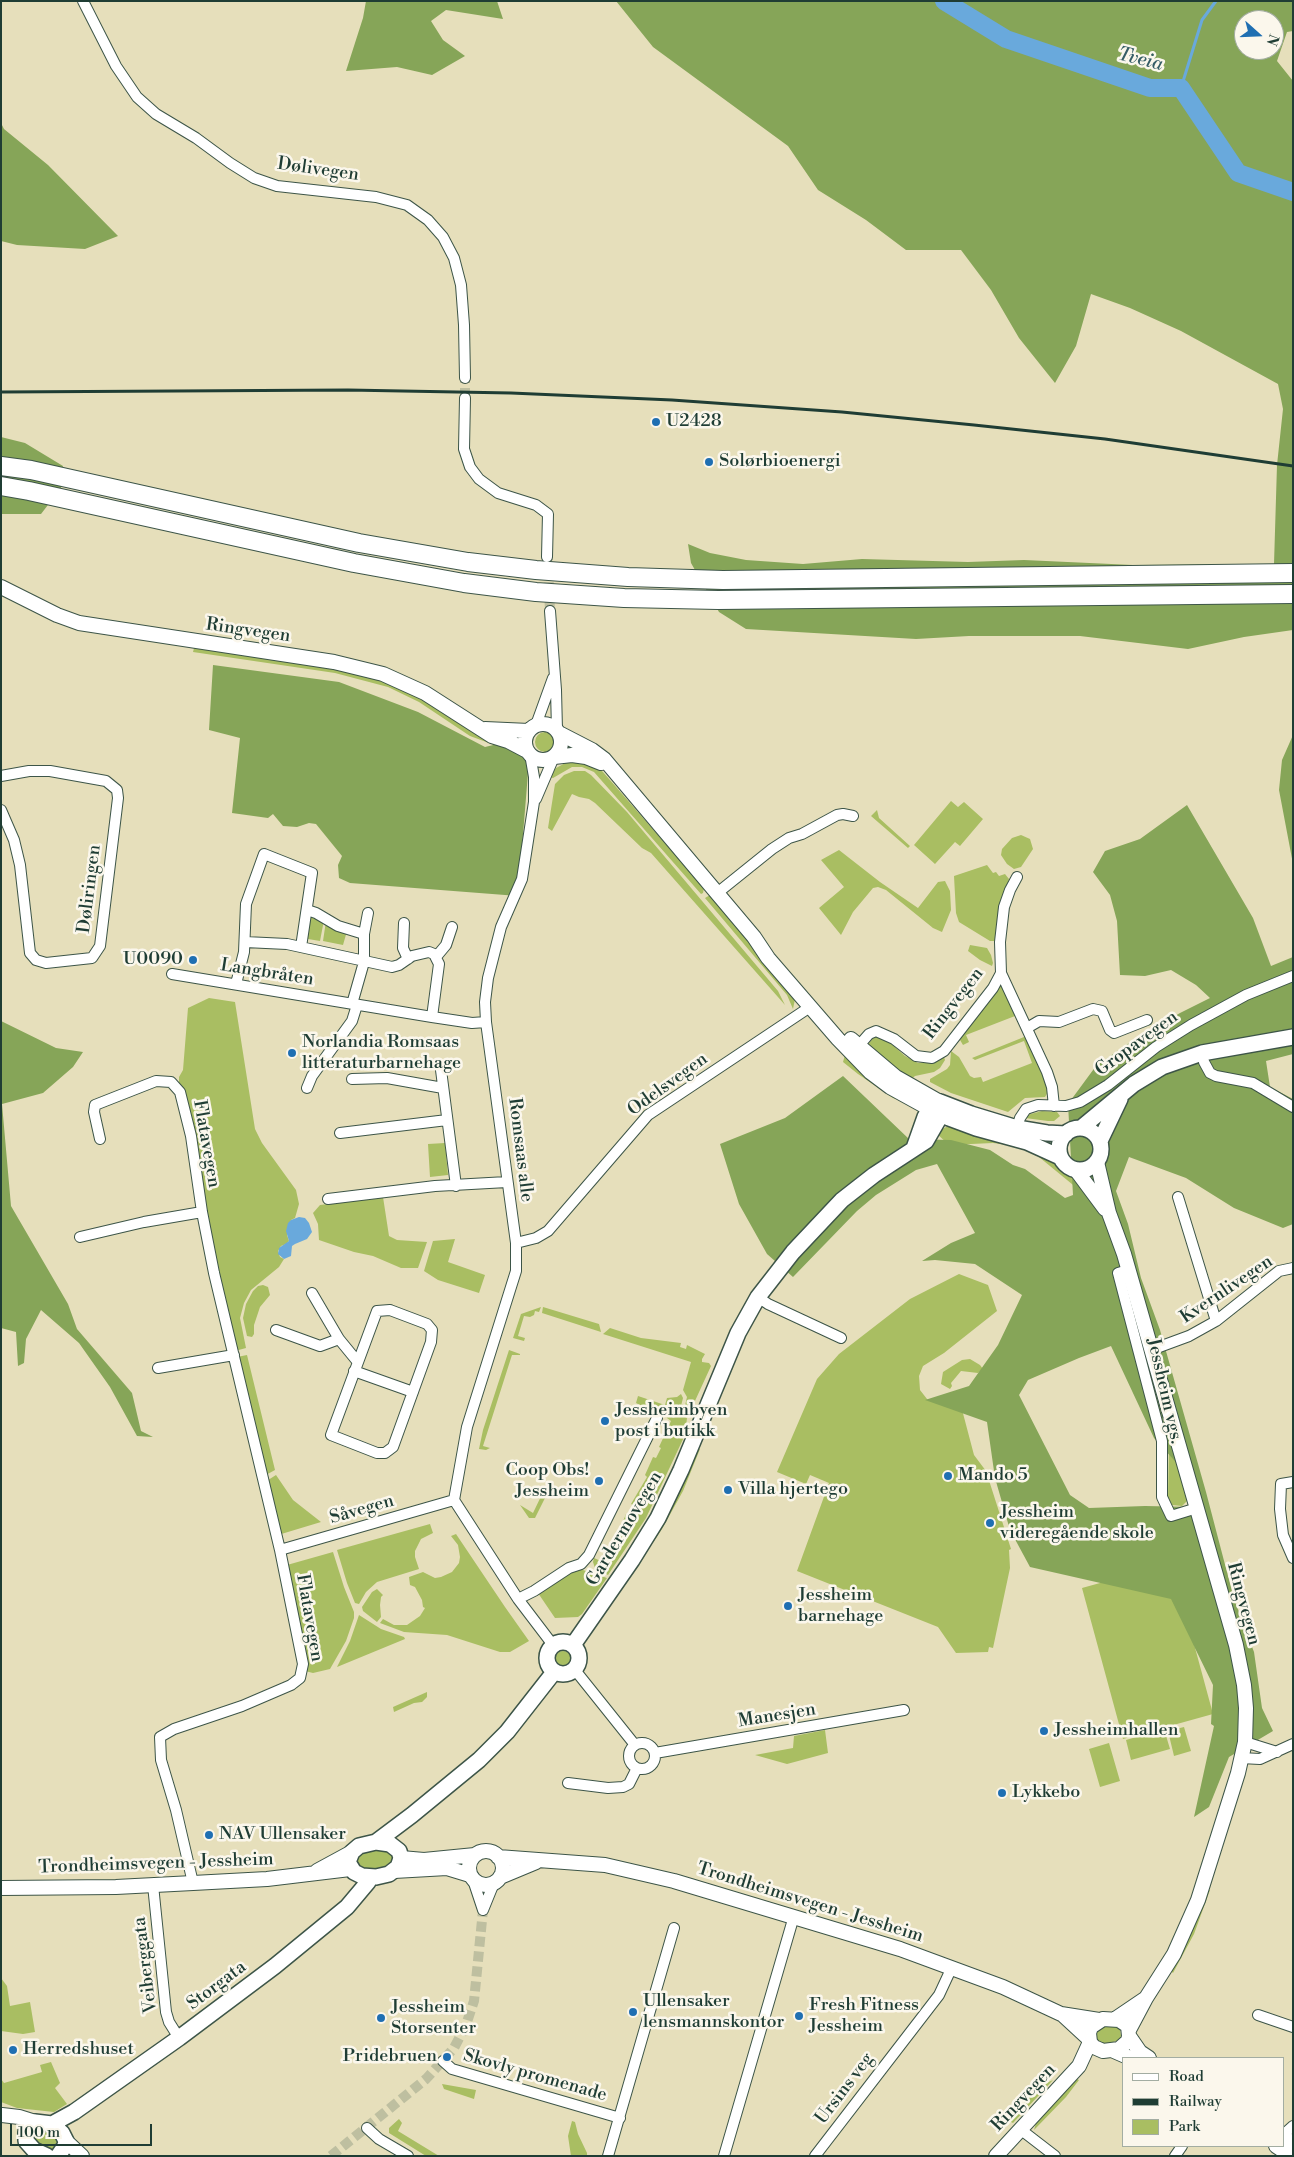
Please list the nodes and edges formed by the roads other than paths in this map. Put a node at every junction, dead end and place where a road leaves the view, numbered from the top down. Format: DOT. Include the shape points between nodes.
graph roads {
  1 [pos="82,1"];
  2 [pos="465,378"];
  3 [pos="465,398"];
  4 [pos="1,466"];
  5 [pos="1,486"];
  6 [pos="547,557"];
  7 [pos="1293,573"];
  8 [pos="2,588"];
  9 [pos="1293,594"];
  10 [pos="550,611"];
  11 [pos="554,677"];
  12 [pos="533,728"];
  13 [pos="482,730"];
  14 [pos="558,732"];
  15 [pos="528,753"];
  16 [pos="554,757"];
  17 [pos="613,769"];
  18 [pos="1,776"];
  19 [pos="534,802"];
  20 [pos="1,810"];
  21 [pos="853,816"];
  22 [pos="1017,877"];
  23 [pos="716,894"];
  24 [pos="307,910"];
  25 [pos="368,913"];
  26 [pos="404,923"];
  27 [pos="452,927"];
  28 [pos="364,934"];
  29 [pos="754,937"];
  30 [pos="245,942"];
  31 [pos="300,947"];
  32 [pos="436,956"];
  33 [pos="408,959"];
  34 [pos="364,962"];
  35 [pos="1001,973"];
  36 [pos="172,974"];
  37 [pos="1293,976"];
  38 [pos="236,984"];
  39 [pos="354,1004"];
  40 [pos="810,1007"];
  41 [pos="432,1017"];
  42 [pos="1146,1020"];
  43 [pos="486,1022"];
  44 [pos="1027,1028"];
  45 [pos="1293,1037"];
  46 [pos="855,1049"];
  47 [pos="1202,1053"];
  48 [pos="440,1070"];
  49 [pos="352,1080"];
  50 [pos="307,1088"];
  51 [pos="443,1088"];
  52 [pos="1124,1093"];
  53 [pos="1054,1106"];
  54 [pos="1293,1107"];
  55 [pos="937,1109"];
  56 [pos="447,1120"];
  57 [pos="1081,1128"];
  58 [pos="1015,1133"];
  59 [pos="340,1134"];
  60 [pos="1066,1134"];
  61 [pos="100,1139"];
  62 [pos="1100,1140"];
  63 [pos="1060,1156"];
  64 [pos="1097,1162"];
  65 [pos="1076,1170"];
  66 [pos="506,1182"];
  67 [pos="456,1186"];
  68 [pos="1178,1197"];
  69 [pos="328,1199"];
  70 [pos="202,1212"];
  71 [pos="1109,1213"];
  72 [pos="80,1237"];
  73 [pos="516,1243"];
  74 [pos="1293,1268"];
  75 [pos="1123,1272"];
  76 [pos="312,1293"];
  77 [pos="758,1297"];
  78 [pos="1216,1321"];
  79 [pos="276,1330"];
  80 [pos="842,1338"];
  81 [pos="339,1339"];
  82 [pos="1151,1350"];
  83 [pos="234,1356"];
  84 [pos="355,1366"];
  85 [pos="158,1368"];
  86 [pos="413,1392"];
  87 [pos="657,1418"];
  88 [pos="1293,1482"];
  89 [pos="454,1500"];
  90 [pos="1197,1508"];
  91 [pos="280,1550"];
  92 [pos="1293,1558"];
  93 [pos="518,1599"];
  94 [pos="553,1645"];
  95 [pos="573,1645"];
  96 [pos="574,1670"];
  97 [pos="554,1672"];
  98 [pos="904,1710"];
  99 [pos="1245,1742"];
  100 [pos="635,1744"];
  101 [pos="1293,1744"];
  102 [pos="1277,1752"];
  103 [pos="655,1753"];
  104 [pos="1241,1758"];
  105 [pos="637,1768"];
  106 [pos="568,1783"];
  107 [pos="412,1815"];
  108 [pos="376,1842"];
  109 [pos="352,1852"];
  110 [pos="475,1855"];
  111 [pos="498,1858"];
  112 [pos="397,1859"];
  113 [pos="539,1860"];
  114 [pos="350,1869"];
  115 [pos="312,1874"];
  116 [pos="370,1877"];
  117 [pos="472,1878"];
  118 [pos="497,1880"];
  119 [pos="193,1884"];
  120 [pos="153,1885"];
  121 [pos="1,1888"];
  122 [pos="794,1916"];
  123 [pos="674,1928"];
  124 [pos="952,1967"];
  125 [pos="1146,1998"];
  126 [pos="1061,2014"];
  127 [pos="1258,2015"];
  128 [pos="1115,2018"];
  129 [pos="1099,2020"];
  130 [pos="1293,2027"];
  131 [pos="1129,2033"];
  132 [pos="179,2038"];
  133 [pos="1089,2040"];
  134 [pos="1110,2051"];
  135 [pos="1127,2057"];
  136 [pos="1148,2057"];
  137 [pos="443,2062"];
  138 [pos="1079,2066"];
  139 [pos="74,2112"];
  140 [pos="2,2115"];
  141 [pos="620,2118"];
  142 [pos="35,2122"];
  143 [pos="52,2124"];
  144 [pos="1293,2126"];
  145 [pos="367,2128"];
  146 [pos="1020,2130"];
  147 [pos="1284,2135"];
  148 [pos="65,2139"];
  149 [pos="25,2144"];
  150 [pos="1278,2147"];
  151 [pos="47,2156"];
  152 [pos="58,2156"];
  153 [pos="82,2156"];
  154 [pos="408,2156"];
  155 [pos="608,2156"];
  156 [pos="724,2156"];
  157 [pos="815,2156"];
  158 [pos="996,2156"];
  159 [pos="1055,2156"];
  160 [pos="1291,2156"];
  1 -- 2 [label="street, Dølivegen" via="137,98 230,163 254,178 277,186 376,197 407,205 428,220 443,237 454,258 461,285"];
  3 -- 6 [label="street" via="464,449 470,467 479,479 498,493 536,505 548,514"];
  4 -- 7 [label="highway" via="359,543 536,570 723,580"];
  5 -- 9 [label="highway" via="354,563 536,592 718,600"];
  8 -- 13 [label="main road, Ringvegen" via="57,615 93,626 367,669 425,693"];
  10 -- 11 [label="street"];
  11 -- 12 [label="street"];
  11 -- 14 [label="street"];
  12 -- 13 [label="main road"];
  12 -- 14 [label="main road" via="548,724"];
  12 -- 15 [label="main road" via="525,742"];
  13 -- 15 [label="main road, Ringvegen"];
  14 -- 16 [label="main road" via="561,747"];
  14 -- 17 [label="main road" via="592,750"];
  15 -- 16 [label="main road" via="541,760"];
  15 -- 19 [label="street, Romsaas alle" via="534,777"];
  16 -- 17 [label="main road" via="586,757"];
  16 -- 19 [label="street, Romsaas alle"];
  17 -- 23 [label="main road"];
  18 -- 20 [label="street, Døliringen" via="50,771 106,781 117,790 100,946 92,958 46,963 36,960 30,953 20,865"];
  19 -- 43 [label="street, Romsaas alle" via="522,879 501,927 488,978"];
  21 -- 23 [label="street" via="837,815 789,838"];
  22 -- 35 [label="street, Ringvegen" via="1004,907"];
  23 -- 29 [label="main road"];
  24 -- 28 [label="street" via="338,926"];
  24 -- 30 [label="street" via="312,873 264,854 246,904"];
  24 -- 31 [label="street"];
  25 -- 28 [label="street"];
  26 -- 33 [label="street" via="403,948"];
  27 -- 32 [label="street" via="446,945"];
  28 -- 34 [label="street"];
  29 -- 40 [label="main road"];
  29 -- 46 [label="main road" via="773,953"];
  30 -- 31 [label="street"];
  30 -- 38 [label="street"];
  31 -- 34 [label="street"];
  32 -- 33 [label="street" via="429,952"];
  32 -- 41 [label="street" via="439,964"];
  33 -- 34 [label="street" via="392,967"];
  34 -- 39 [label="street"];
  35 -- 44 [label="street, Ringvegen"];
  35 -- 46 [label="street, Ringvegen" via="944,1051 932,1058 916,1056 894,1039 876,1031"];
  36 -- 38 [label="street, Langbråten"];
  37 -- 53 [label="street, Gropavegen" via="1246,995 1191,1025 1096,1094 1075,1103"];
  38 -- 39 [label="street, Langbråten"];
  39 -- 41 [label="street, Langbråten"];
  39 -- 50 [label="street" via="352,1021 312,1076"];
  40 -- 46 [label="main road"];
  40 -- 73 [label="street, Odelsvegen" via="648,1115 548,1231"];
  41 -- 43 [label="street, Langbråten"];
  42 -- 44 [label="street" via="1114,1032 1110,1030 1102,1010 1093,1009 1059,1022 1039,1021"];
  43 -- 66 [label="street, Romsaas alle"];
  44 -- 53 [label="street, Ringvegen" via="1052,1087"];
  45 -- 47 [label="main road"];
  46 -- 55 [label="main road"];
  47 -- 52 [label="main road" via="1162,1067"];
  47 -- 54 [label="street" via="1210,1073 1253,1083"];
  48 -- 51 [label="street"];
  49 -- 51 [label="street" via="387,1078"];
  51 -- 56 [label="street"];
  52 -- 57 [label="main road"];
  52 -- 62 [label="main road"];
  53 -- 58 [label="street, Gropavegen" via="1026,1108"];
  55 -- 58 [label="main road" via="971,1114"];
  55 -- 77 [label="main road, Gardermovegen" via="926,1141 842,1200 793,1252"];
  56 -- 59 [label="street"];
  56 -- 67 [label="street"];
  57 -- 60 [label="main road"];
  57 -- 62 [label="main road"];
  58 -- 60 [label="main road"];
  58 -- 63 [label="main road" via="1027,1142"];
  60 -- 63 [label="main road" via="1060,1144"];
  61 -- 70 [label="street, Flatavegen" via="95,1105 156,1081 171,1082 184,1102"];
  62 -- 64 [label="main road" via="1102,1148"];
  63 -- 65 [label="main road" via="1066,1165"];
  64 -- 65 [label="main road" via="1088,1169"];
  64 -- 71 [label="main road, Ringvegen"];
  65 -- 71 [label="main road, Ringvegen"];
  66 -- 67 [label="street"];
  66 -- 73 [label="street, Romsaas alle"];
  67 -- 69 [label="street"];
  68 -- 78 [label="street"];
  70 -- 72 [label="street, Flatavegen"];
  70 -- 83 [label="street, Flatavegen"];
  71 -- 75 [label="main road, Ringvegen"];
  73 -- 89 [label="street, Romsaas alle" via="514,1276 466,1427"];
  74 -- 78 [label="street, Kvernlivegen" via="1279,1271"];
  75 -- 82 [label="main road, Ringvegen"];
  75 -- 90 [label="street, Jessheim vgs." via="1162,1441 1162,1497 1171,1516"];
  76 -- 81 [label="street"];
  77 -- 80 [label="street"];
  77 -- 95 [label="main road, Gardermovegen" via="738,1333 658,1518"];
  78 -- 82 [label="street, Kvernlivegen" via="1189,1336"];
  79 -- 81 [label="street" via="320,1346"];
  81 -- 84 [label="street"];
  82 -- 90 [label="main road, Ringvegen"];
  83 -- 85 [label="street"];
  83 -- 91 [label="street, Flatavegen"];
  84 -- 86 [label="street"];
  84 -- 86 [label="street" via="377,1310 390,1310 427,1324 432,1330 432,1342"];
  84 -- 86 [label="street" via="331,1435 377,1453 385,1453 393,1447"];
  87 -- 93 [label="street" via="589,1555 581,1564"];
  88 -- 92 [label="street" via="1281,1484 1280,1509 1283,1535"];
  89 -- 91 [label="street, Såvegen"];
  89 -- 93 [label="street"];
  90 -- 99 [label="main road, Ringvegen" via="1240,1665 1246,1708"];
  91 -- 119 [label="street, Flatavegen" via="304,1664 300,1678 292,1685 242,1706 174,1728 160,1737 161,1760"];
  93 -- 94 [label="street"];
  94 -- 95 [label="main road" via="562,1642"];
  94 -- 97 [label="main road" via="547,1656 549,1667"];
  95 -- 96 [label="main road" via="580,1657"];
  96 -- 97 [label="main road" via="564,1675"];
  96 -- 100 [label="street"];
  97 -- 107 [label="main road" via="492,1747"];
  98 -- 103 [label="street, Manesjen"];
  99 -- 102 [label="street"];
  99 -- 104 [label="main road, Ringvegen"];
  100 -- 103 [label="street" via="646,1743"];
  100 -- 105 [label="street" via="629,1757"];
  101 -- 102 [label="street"];
  102 -- 104 [label="street" via="1260,1758"];
  103 -- 105 [label="street" via="650,1767"];
  104 -- 125 [label="main road, Ringvegen" via="1191,1917 1174,1954"];
  105 -- 106 [label="street" via="630,1784 623,1787"];
  107 -- 108 [label="main road"];
  107 -- 112 [label="main road"];
  108 -- 109 [label="main road" via="359,1846"];
  108 -- 112 [label="main road" via="390,1844"];
  109 -- 114 [label="main road" via="348,1862"];
  109 -- 115 [label="main road, Trondheimsvegen - Jessheim"];
  110 -- 111 [label="main road" via="490,1852"];
  110 -- 112 [label="main road"];
  110 -- 117 [label="main road" via="469,1864"];
  111 -- 113 [label="main road, Trondheimsvegen - Jessheim"];
  111 -- 118 [label="main road" via="502,1867"];
  112 -- 116 [label="main road" via="382,1876"];
  112 -- 117 [label="main road" via="447,1868"];
  113 -- 118 [label="main road, Trondheimsvegen - Jessheim"];
  113 -- 122 [label="main road, Trondheimsvegen - Jessheim" via="605,1865 674,1881"];
  114 -- 115 [label="main road, Trondheimsvegen - Jessheim"];
  114 -- 116 [label="main road" via="358,1875"];
  115 -- 119 [label="main road, Trondheimsvegen - Jessheim"];
  116 -- 132 [label="main road, Storgata" via="347,1907"];
  117 -- 118 [label="main road" via="481,1884"];
  117 -- 118 [label="street" via="483,1910"];
  119 -- 120 [label="main road, Trondheimsvegen - Jessheim"];
  120 -- 121 [label="main road, Trondheimsvegen - Jessheim"];
  120 -- 132 [label="street, Veiberggata" via="167,2018"];
  122 -- 124 [label="main road, Trondheimsvegen - Jessheim"];
  122 -- 156 [label="street"];
  123 -- 141 [label="street"];
  124 -- 126 [label="main road, Trondheimsvegen - Jessheim"];
  124 -- 157 [label="street, Ursins veg" via="939,1995"];
  125 -- 128 [label="main road, Ringvegen"];
  125 -- 131 [label="main road, Ringvegen"];
  126 -- 129 [label="main road, Trondheimsvegen - Jessheim"];
  126 -- 133 [label="main road, Trondheimsvegen - Jessheim"];
  127 -- 130 [label="street"];
  128 -- 129 [label="main road"];
  128 -- 131 [label="main road" via="1124,2022"];
  129 -- 133 [label="main road" via="1091,2027"];
  131 -- 134 [label="main road" via="1124,2046"];
  131 -- 136 [label="main road" via="1140,2052"];
  132 -- 139 [label="main road, Storgata"];
  133 -- 134 [label="main road" via="1097,2049"];
  133 -- 138 [label="main road, Ringvegen"];
  134 -- 135 [label="main road"];
  134 -- 138 [label="main road, Ringvegen"];
  137 -- 141 [label="street, Skovly promenade" via="452,2069"];
  138 -- 146 [label="main road, Ringvegen"];
  139 -- 143 [label="main road, Storgata"];
  139 -- 148 [label="main road"];
  140 -- 142 [label="main road"];
  140 -- 149 [label="main road"];
  141 -- 155 [label="street"];
  142 -- 143 [label="main road"];
  142 -- 149 [label="main road" via="28,2128"];
  143 -- 148 [label="main road"];
  144 -- 147 [label="street"];
  145 -- 154 [label="street"];
  146 -- 158 [label="main road, Ringvegen"];
  146 -- 159 [label="street"];
  148 -- 152 [label="main road" via="64,2151"];
  148 -- 153 [label="main road"];
  149 -- 151 [label="main road"];
  150 -- 160 [label="main road"];
}
